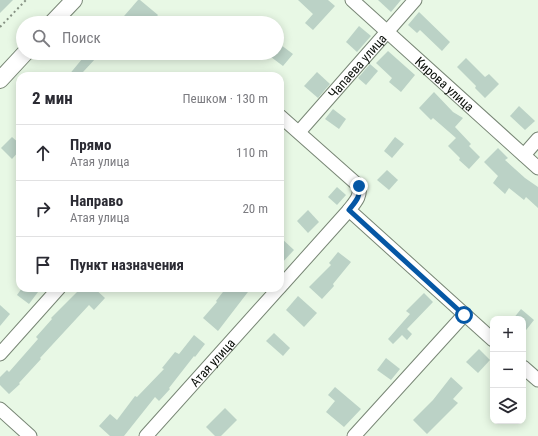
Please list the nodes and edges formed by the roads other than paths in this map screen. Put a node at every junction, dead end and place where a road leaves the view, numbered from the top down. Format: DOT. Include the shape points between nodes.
graph roads {
  1 [pos="74,0"];
  2 [pos="352,0"];
  3 [pos="415,0"];
  4 [pos="59,16"];
  5 [pos="387,31"];
  6 [pos="19,60"];
  7 [pos="0,80"];
  8 [pos="284,119"];
  9 [pos="299,132"];
  10 [pos="538,139"];
  11 [pos="524,155"];
  12 [pos="538,168"];
  13 [pos="349,210"];
  14 [pos="284,282"];
  15 [pos="55,292"];
  16 [pos="275,292"];
  17 [pos="464,315"];
  18 [pos="490,337"];
  19 [pos="0,354"];
  20 [pos="526,370"];
  21 [pos="538,380"];
  22 [pos="0,408"];
  23 [pos="30,436"];
  24 [pos="146,436"];
  25 [pos="354,436"];
  1 -- 4 [label="main road"];
  2 -- 5 [label="street, Кирова улица"];
  3 -- 5 [label="street, Чапаева улица"];
  5 -- 9 [label="street, Чапаева улица"];
  5 -- 11 [label="street, Кирова улица"];
  6 -- 7 [label="main road"];
  8 -- 9 [label="street, Атая улица"];
  9 -- 13 [label="street, Атая улица" via="359,186 358,198"];
  10 -- 11 [label="street"];
  11 -- 12 [label="street, Кирова улица"];
  13 -- 14 [label="street, Атая улица"];
  13 -- 17 [label="street"];
  15 -- 19 [label="street"];
  16 -- 24 [label="street, Атая улица"];
  17 -- 18 [label="street"];
  17 -- 25 [label="street"];
  20 -- 21 [label="street"];
  22 -- 23 [label="street"];
}
